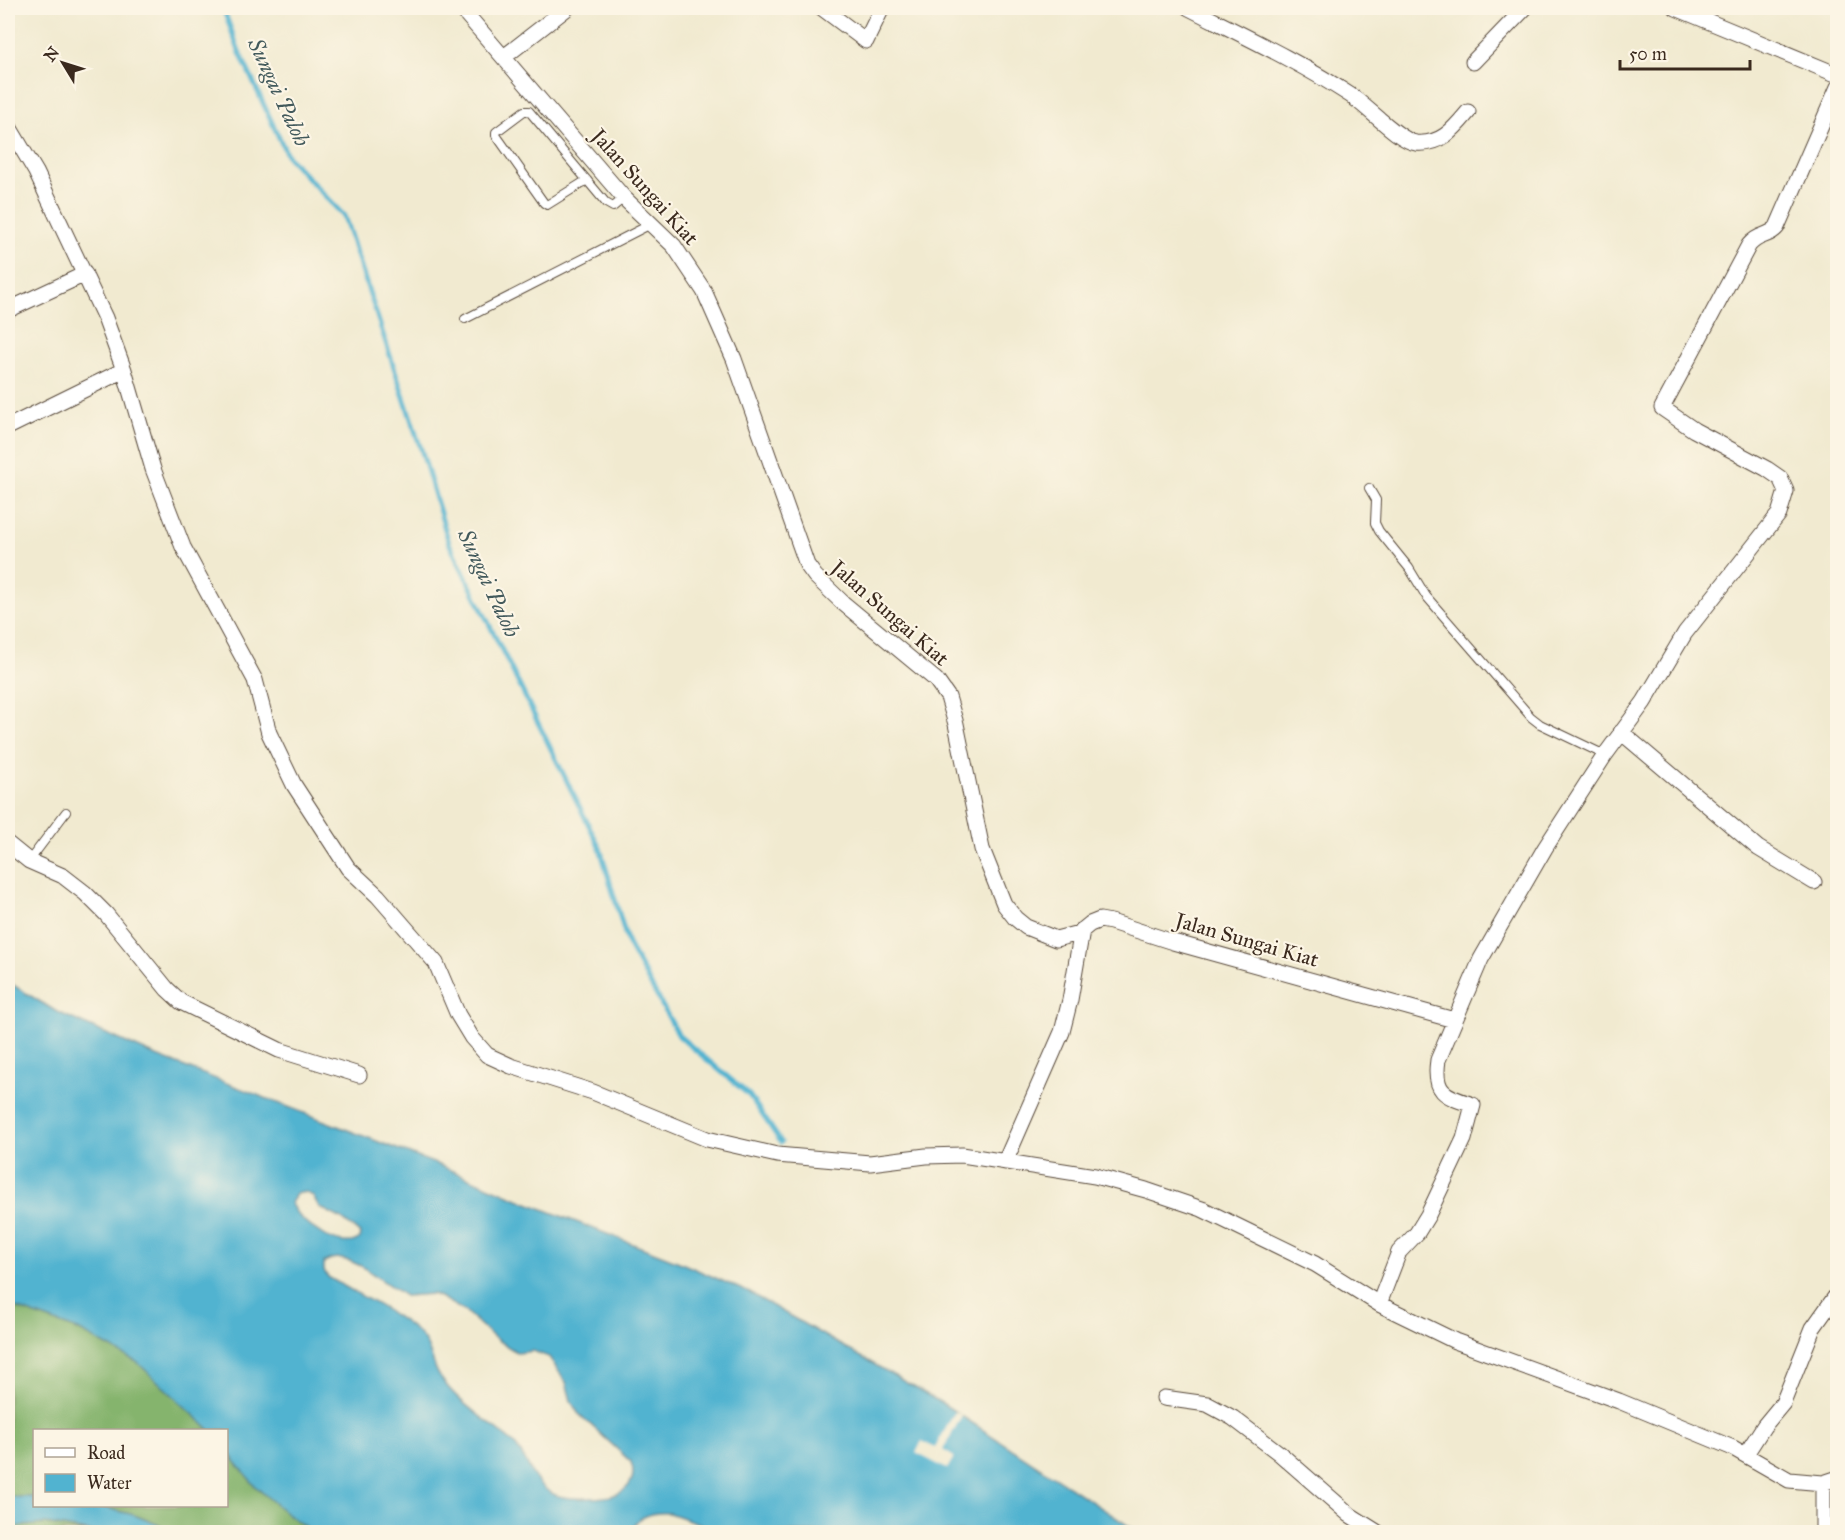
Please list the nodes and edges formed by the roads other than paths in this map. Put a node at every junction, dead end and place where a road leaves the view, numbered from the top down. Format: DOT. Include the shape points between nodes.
graph roads {
  1 [pos="462,8"];
  2 [pos="567,8"];
  3 [pos="822,8"];
  4 [pos="882,8"];
  5 [pos="1189,8"];
  6 [pos="1525,8"];
  7 [pos="1676,8"];
  8 [pos="504,57"];
  9 [pos="1473,62"];
  10 [pos="1838,75"];
  11 [pos="1838,87"];
  12 [pos="1468,112"];
  13 [pos="8,125"];
  14 [pos="587,180"];
  15 [pos="624,198"];
  16 [pos="651,224"];
  17 [pos="85,274"];
  18 [pos="8,310"];
  19 [pos="465,319"];
  20 [pos="124,370"];
  21 [pos="8,427"];
  22 [pos="1369,488"];
  23 [pos="1621,732"];
  24 [pos="1605,755"];
  25 [pos="66,812"];
  26 [pos="8,844"];
  27 [pos="29,861"];
  28 [pos="1814,882"];
  29 [pos="1082,930"];
  30 [pos="1454,1020"];
  31 [pos="359,1075"];
  32 [pos="1005,1162"];
  33 [pos="1838,1293"];
  34 [pos="1379,1304"];
  35 [pos="1164,1398"];
  36 [pos="1746,1454"];
  37 [pos="1838,1478"];
  38 [pos="1822,1483"];
  39 [pos="1377,1533"];
  40 [pos="1823,1533"];
  1 -- 8 [label="street, Jalan Sungai Kiat"];
  2 -- 8 [label="street"];
  3 -- 4 [label="street" via="866,41"];
  5 -- 12 [label="street" via="1350,95 1412,142 1441,140"];
  6 -- 9 [label="street"];
  7 -- 10 [label="street"];
  8 -- 15 [label="street, Jalan Sungai Kiat"];
  11 -- 23 [label="street" via="1777,227 1749,245 1662,408 1780,478 1786,491 1779,514 1685,633 1644,702"];
  13 -- 17 [label="street" via="36,172"];
  14 -- 14 [label="lane" via="547,205 496,132 529,111"];
  14 -- 15 [label="lane" via="609,206"];
  15 -- 16 [label="street, Jalan Sungai Kiat"];
  16 -- 19 [label="lane"];
  16 -- 29 [label="street, Jalan Sungai Kiat" via="674,246 704,291 731,351 807,565 843,603 936,680 948,697 982,849 1004,904 1026,927 1056,939"];
  17 -- 18 [label="street"];
  17 -- 20 [label="street"];
  20 -- 21 [label="street"];
  20 -- 32 [label="street" via="153,469 183,547 255,680 269,733 294,785 348,867 436,963 458,1015 487,1055 593,1092 707,1139 777,1155 870,1163 962,1155"];
  22 -- 24 [label="lane" via="1376,500 1375,523 1379,531 1426,596 1531,717"];
  23 -- 24 [label="street"];
  23 -- 28 [label="street" via="1758,848"];
  24 -- 30 [label="street" via="1481,958"];
  25 -- 27 [label="lane"];
  26 -- 27 [label="street"];
  27 -- 31 [label="street" via="63,876 85,893 180,1002 279,1050"];
  29 -- 30 [label="street, Jalan Sungai Kiat" via="1100,920 1111,922"];
  29 -- 32 [label="street" via="1062,1032"];
  30 -- 34 [label="street" via="1436,1075 1449,1097 1473,1105 1464,1139 1428,1215 1399,1252"];
  32 -- 34 [label="street" via="1095,1176 1202,1209 1315,1264"];
  33 -- 36 [label="street" via="1814,1328 1783,1404"];
  34 -- 36 [label="street" via="1455,1341 1619,1401"];
  35 -- 39 [label="street" via="1207,1404 1233,1418"];
  36 -- 38 [label="street" via="1789,1480"];
  37 -- 38 [label="street"];
  38 -- 40 [label="street"];
}
